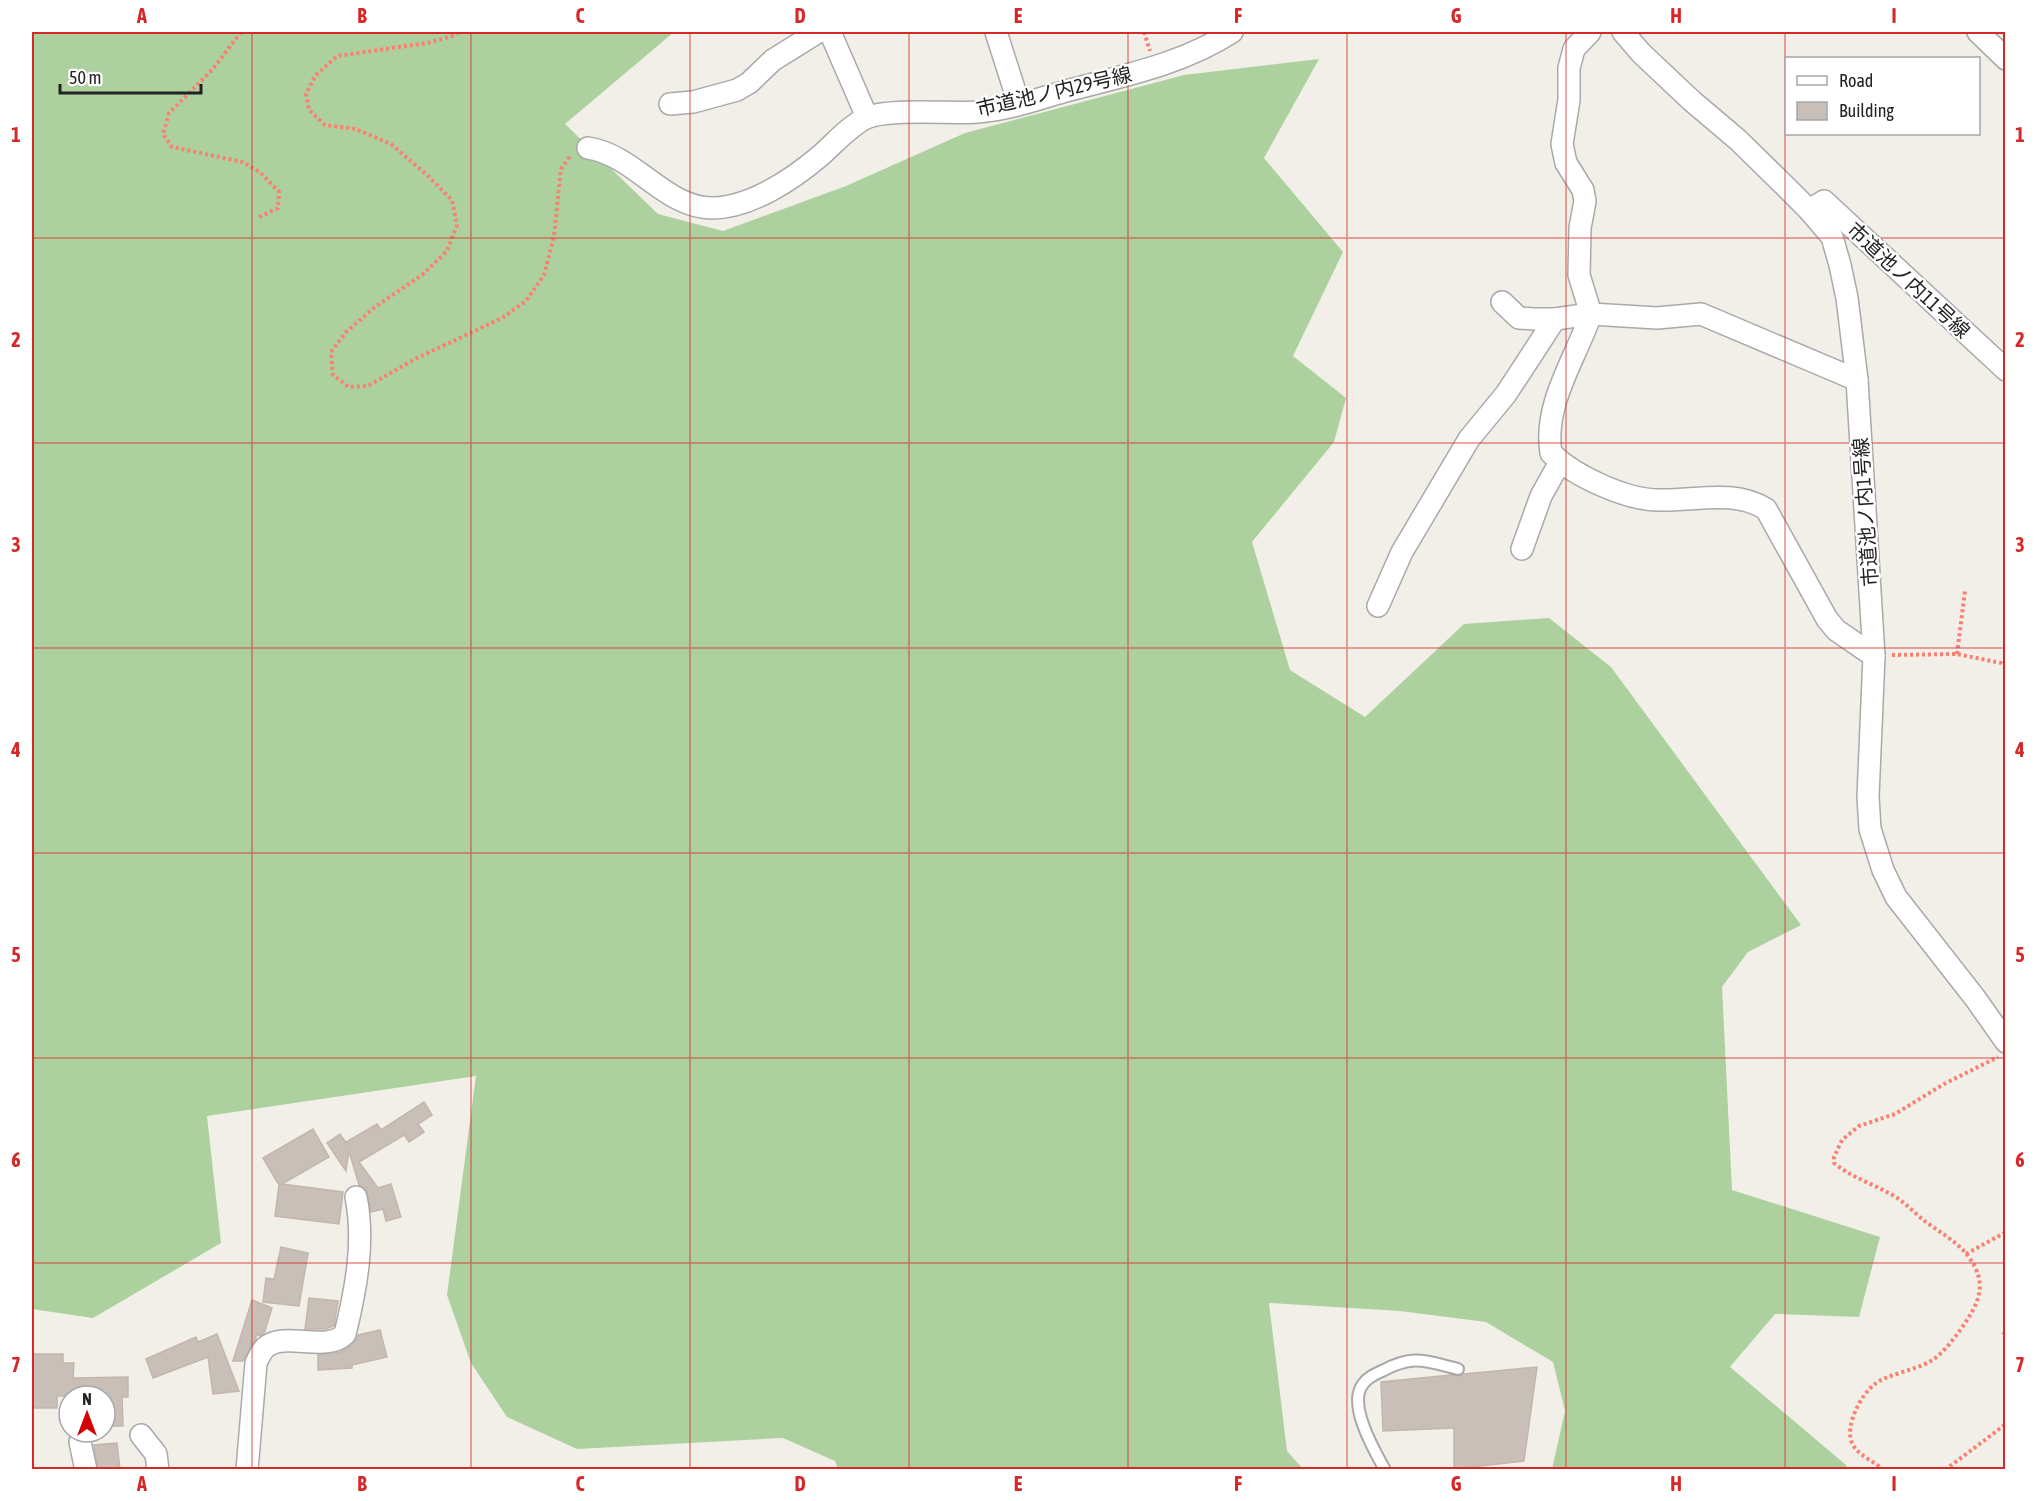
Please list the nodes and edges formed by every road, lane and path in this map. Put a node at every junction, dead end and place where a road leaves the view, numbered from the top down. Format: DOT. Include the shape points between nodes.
graph roads {
  1 [pos="240,32"];
  2 [pos="458,32"];
  3 [pos="818,32"];
  4 [pos="830,32"];
  5 [pos="996,32"];
  6 [pos="1232,32"];
  7 [pos="1590,32"];
  8 [pos="1623,32"];
  9 [pos="1978,32"];
  10 [pos="2006,59"];
  11 [pos="670,104"];
  12 [pos="1019,104"];
  13 [pos="867,117"];
  14 [pos="588,148"];
  15 [pos="1809,210"];
  16 [pos="259,217"];
  17 [pos="1502,302"];
  18 [pos="1591,314"];
  19 [pos="1555,319"];
  20 [pos="2006,370"];
  21 [pos="1857,380"];
  22 [pos="1560,462"];
  23 [pos="1522,549"];
  24 [pos="1965,591"];
  25 [pos="1378,606"];
  26 [pos="1956,654"];
  27 [pos="1874,656"];
  28 [pos="2006,668"];
  29 [pos="2006,1042"];
  30 [pos="2006,1054"];
  31 [pos="356,1197"];
  32 [pos="2006,1232"];
  33 [pos="1966,1254"];
  34 [pos="1458,1369"];
  35 [pos="2006,1424"];
  36 [pos="141,1435"];
  37 [pos="80,1444"];
  38 [pos="87,1470"];
  39 [pos="158,1470"];
  40 [pos="247,1470"];
  41 [pos="1385,1470"];
  42 [pos="1884,1470"];
  43 [pos="1945,1470"];
  1 -- 16 [label="path" via="212,70 169,112 163,134 172,147 243,162 261,173 279,192 278,208"];
  2 -- 14 [label="path" via="428,43 337,56 315,76 306,94 309,110 325,125 356,129 391,144 409,159 452,200 457,225 447,250 422,275 346,332 331,352 333,375 349,387 368,386 415,358 502,318 526,301 544,275 554,236 561,169 572,153"];
  3 -- 11 [label="street" via="773,60 737,90"];
  4 -- 13 [label="street"];
  5 -- 12 [label="street"];
  6 -- 12 [label="street, 市道池ノ内29号線" via="1184,57"];
  7 -- 18 [label="street" via="1574,49 1569,68 1562,144 1566,163 1583,190 1585,201 1579,275"];
  8 -- 15 [label="street, 市道池ノ内1号線"];
  9 -- 10 [label="street"];
  12 -- 13 [label="street, 市道池ノ内29号線" via="978,112"];
  13 -- 14 [label="street" via="786,183 750,200 719,208 681,201 624,161"];
  15 -- 20 [label="street, 市道池ノ内11号線" via="1824,201"];
  15 -- 21 [label="street, 市道池ノ内1号線" via="1832,237 1840,265"];
  17 -- 19 [label="street" via="1519,318"];
  18 -- 19 [label="street"];
  18 -- 21 [label="street" via="1657,318 1701,314"];
  18 -- 22 [label="street" via="1565,376 1550,426 1551,453"];
  19 -- 25 [label="street" via="1506,394 1469,439 1402,552"];
  21 -- 27 [label="street, 市道池ノ内1号線"];
  22 -- 23 [label="street" via="1541,496"];
  22 -- 27 [label="street" via="1590,480 1657,501 1714,496 1754,501 1766,509 1827,619 1836,630"];
  24 -- 26 [label="path"];
  26 -- 27 [label="path"];
  26 -- 28 [label="path" via="2001,663"];
  27 -- 29 [label="street, 市道池ノ内1号線" via="1868,797 1870,829 1883,870 1896,897"];
  30 -- 33 [label="path" via="1894,1114 1859,1126 1842,1140 1834,1157 1834,1163 1849,1175 1895,1197"];
  31 -- 40 [label="street" via="359,1250 345,1334 334,1341 273,1342 261,1352 256,1363"];
  32 -- 33 [label="path"];
  33 -- 42 [label="path" via="1977,1271 1979,1297 1953,1341 1930,1362 1875,1383 1856,1410 1850,1435 1852,1444"];
  34 -- 41 [label="lane" via="1409,1360 1370,1377 1362,1385 1359,1413"];
  35 -- 43 [label="path"];
  36 -- 39 [label="street" via="156,1454"];
  37 -- 38 [label="street"];
}
